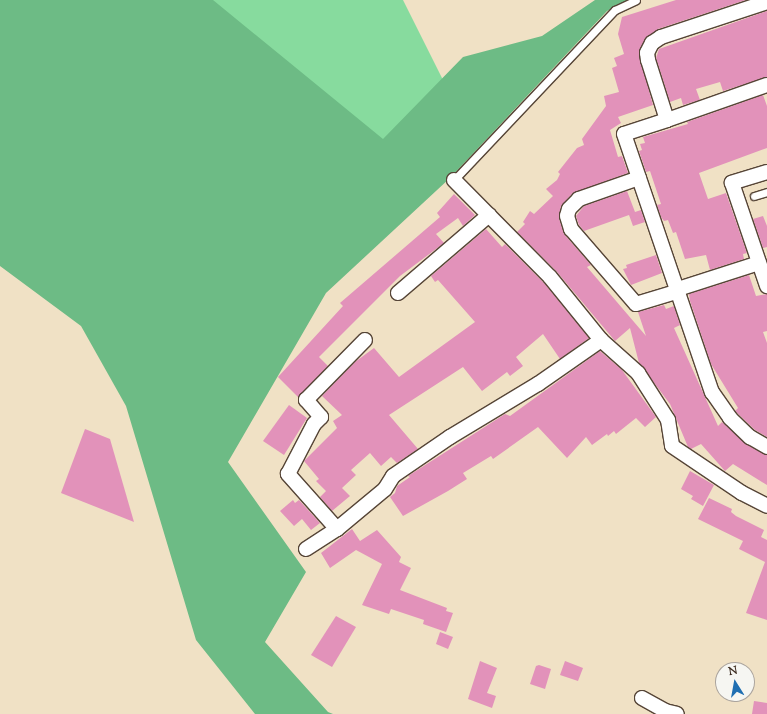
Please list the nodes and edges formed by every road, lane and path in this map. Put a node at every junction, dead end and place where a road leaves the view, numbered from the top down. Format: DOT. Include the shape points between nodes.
graph roads {
  1 [pos="636,0"];
  2 [pos="767,2"];
  3 [pos="767,85"];
  4 [pos="667,120"];
  5 [pos="767,172"];
  6 [pos="639,178"];
  7 [pos="454,180"];
  8 [pos="767,192"];
  9 [pos="754,196"];
  10 [pos="489,215"];
  11 [pos="759,264"];
  12 [pos="767,286"];
  13 [pos="678,290"];
  14 [pos="398,293"];
  15 [pos="365,340"];
  16 [pos="601,340"];
  17 [pos="767,447"];
  18 [pos="767,506"];
  19 [pos="337,529"];
  20 [pos="306,549"];
  21 [pos="642,698"];
  22 [pos="677,714"];
  1 -- 7 [label="lane" via="615,10"];
  2 -- 4 [label="street" via="661,37 652,43 647,53 648,60"];
  3 -- 4 [label="street"];
  4 -- 6 [label="street" via="624,134"];
  5 -- 11 [label="street" via="732,183"];
  6 -- 13 [label="street"];
  6 -- 13 [label="street" via="579,199 569,210 568,222 571,230 636,304"];
  7 -- 10 [label="street"];
  8 -- 9 [label="lane"];
  10 -- 14 [label="street"];
  10 -- 16 [label="street" via="550,277"];
  11 -- 12 [label="street"];
  11 -- 13 [label="street"];
  13 -- 17 [label="street" via="702,365 721,408 744,432"];
  15 -- 19 [label="street" via="306,400 321,417 314,424 288,474"];
  16 -- 18 [label="street" via="638,373 668,420 672,446 742,493"];
  16 -- 19 [label="street" via="538,384 450,437 393,476 385,489"];
  19 -- 20 [label="street"];
  21 -- 22 [label="street" via="665,712"];
}
